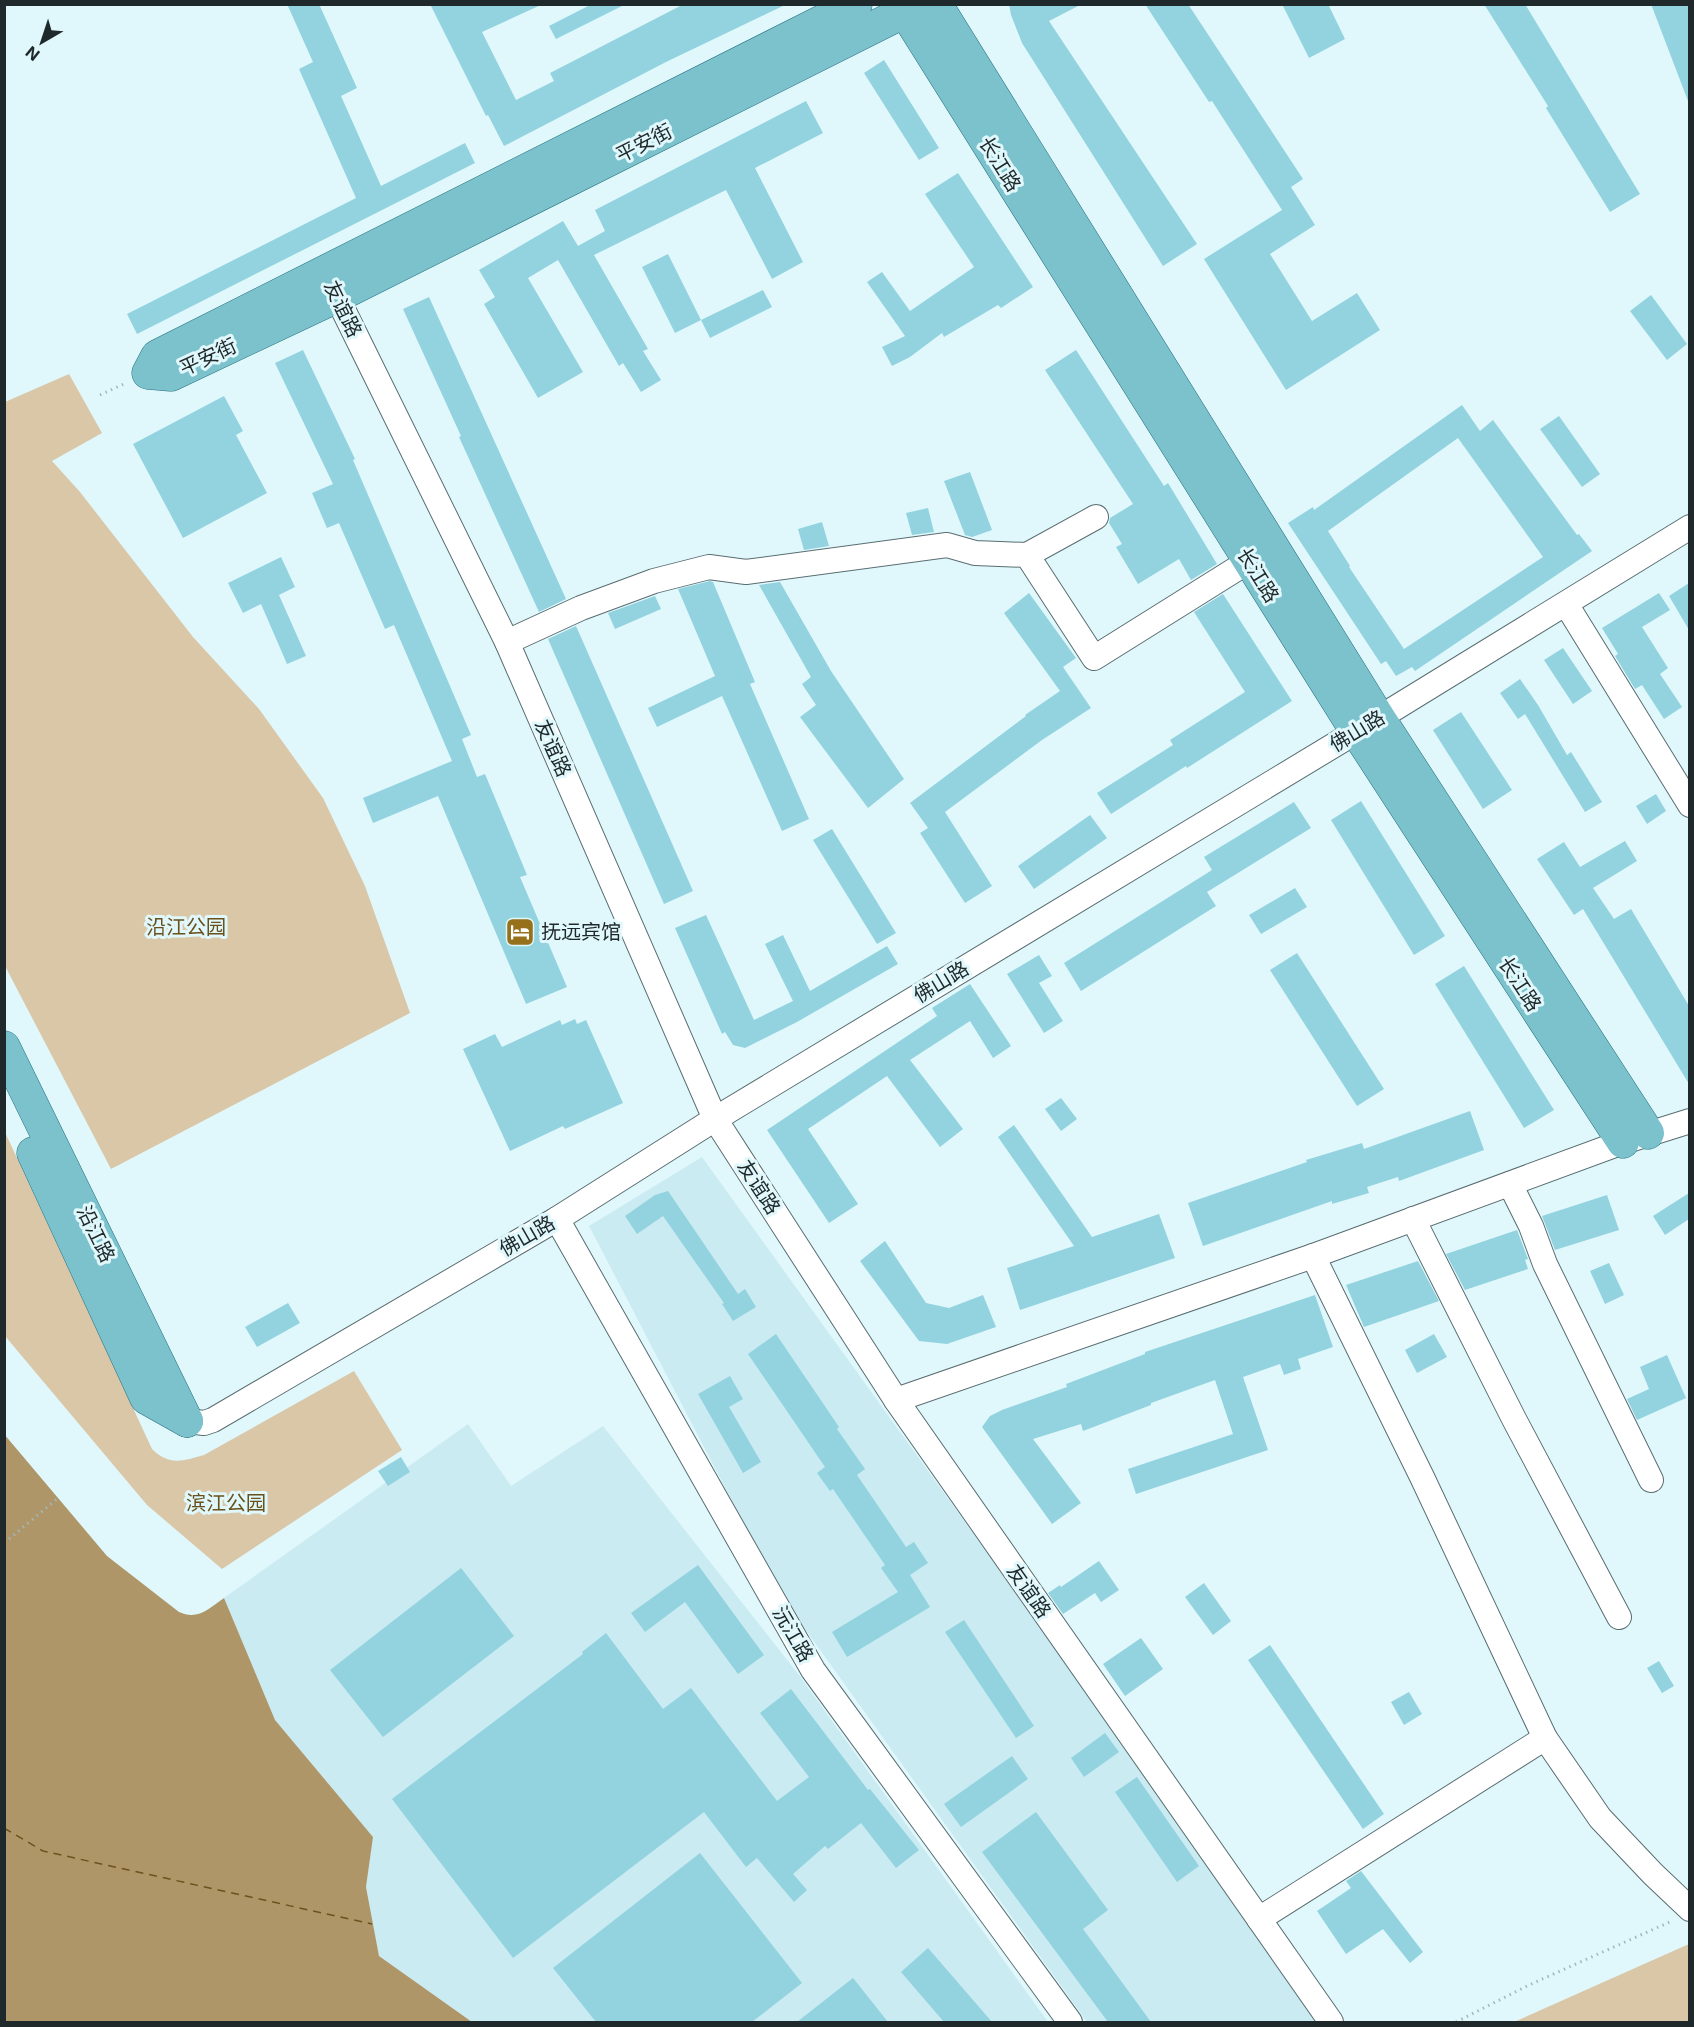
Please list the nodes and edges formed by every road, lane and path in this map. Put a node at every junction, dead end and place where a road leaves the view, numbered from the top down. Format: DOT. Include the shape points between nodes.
graph roads {
  1 [pos="856,4"];
  2 [pos="936,4"];
  3 [pos="908,7"];
  4 [pos="331,285"];
  5 [pos="1096,517"];
  6 [pos="1689,527"];
  7 [pos="1027,555"];
  8 [pos="1249,561"];
  9 [pos="1566,604"];
  10 [pos="507,642"];
  11 [pos="1368,725"];
  12 [pos="1689,805"];
  13 [pos="4,1047"];
  14 [pos="4,1092"];
  15 [pos="715,1119"];
  16 [pos="1689,1121"];
  17 [pos="1635,1138"];
  18 [pos="1510,1184"];
  19 [pos="557,1219"];
  20 [pos="1413,1219"];
  21 [pos="1313,1256"];
  22 [pos="896,1400"];
  23 [pos="187,1421"];
  24 [pos="1651,1480"];
  25 [pos="58,1497"];
  26 [pos="9,1539"];
  27 [pos="1619,1617"];
  28 [pos="1545,1738"];
  29 [pos="1684,1914"];
  30 [pos="1259,1919"];
  31 [pos="1070,2022"];
  32 [pos="1331,2022"];
  33 [pos="1456,2022"];
  1 -- 4 [label="main road, 平安街"];
  2 -- 11 [label="main road, 长江路"];
  3 -- 4 [label="main road, 平安街"];
  3 -- 8 [label="main road, 长江路"];
  4 -- 4 [label="main road, 平安街" via="157,356 148,373 171,375"];
  4 -- 10 [label="street, 友谊路"];
  5 -- 7 [label="street"];
  6 -- 9 [label="street, 佛山路"];
  7 -- 8 [label="street" via="1094,658"];
  7 -- 10 [label="street" via="975,553 947,545 746,572 709,567 654,581 591,604"];
  8 -- 11 [label="main road, 长江路"];
  9 -- 11 [label="street, 佛山路"];
  9 -- 12 [label="street"];
  10 -- 15 [label="street, 友谊路"];
  11 -- 15 [label="street, 佛山路"];
  11 -- 17 [label="main road, 长江路"];
  13 -- 23 [label="main road, 沿江路"];
  14 -- 23 [label="main road" via="146,1398"];
  15 -- 19 [label="street, 佛山路"];
  15 -- 22 [label="street, 友谊路"];
  16 -- 17 [label="street"];
  17 -- 18 [label="street"];
  18 -- 20 [label="street"];
  18 -- 24 [label="street"];
  19 -- 23 [label="street, 佛山路" via="213,1420"];
  19 -- 31 [label="street, 沅江路" via="813,1670"];
  20 -- 21 [label="street"];
  20 -- 27 [label="street"];
  21 -- 22 [label="street"];
  21 -- 28 [label="street"];
  22 -- 30 [label="street, 友谊路"];
  25 -- 26 [label="path"];
  28 -- 29 [label="street" via="1600,1818 1653,1874"];
  28 -- 30 [label="street"];
  29 -- 33 [label="path"];
  30 -- 32 [label="street, 友谊路"];
}
